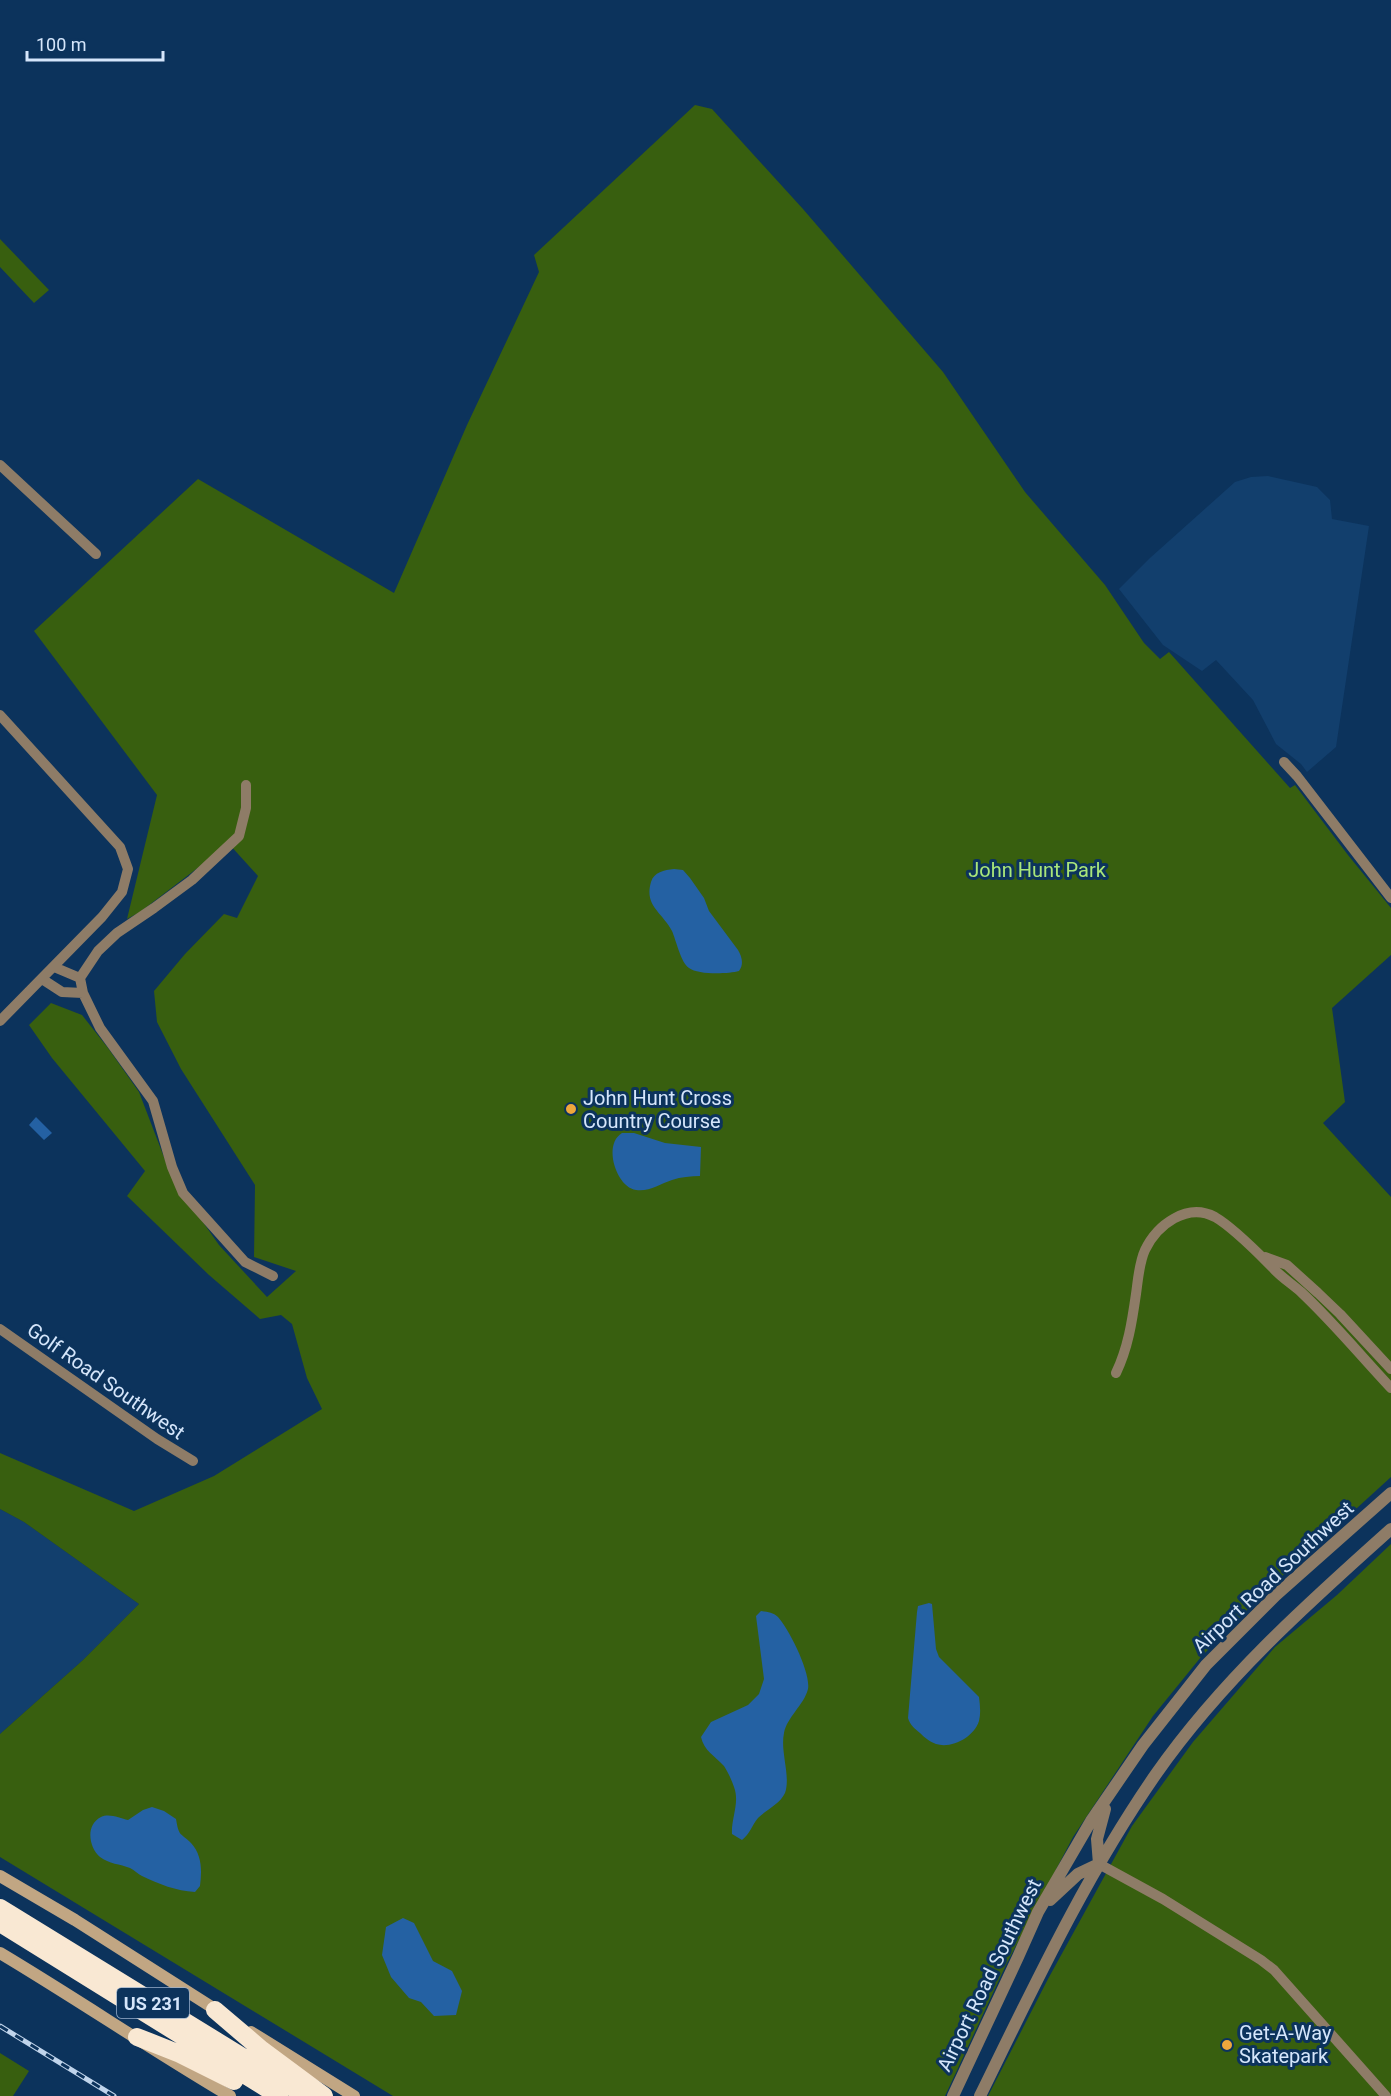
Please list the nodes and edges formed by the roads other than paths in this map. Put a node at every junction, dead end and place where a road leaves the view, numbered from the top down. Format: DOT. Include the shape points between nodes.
graph roads {
  1 [pos="0,465"];
  2 [pos="96,554"];
  3 [pos="0,715"];
  4 [pos="1284,762"];
  5 [pos="246,785"];
  6 [pos="1391,898"];
  7 [pos="54,967"];
  8 [pos="80,978"];
  9 [pos="42,979"];
  10 [pos="83,993"];
  11 [pos="0,1021"];
  12 [pos="1262,1256"];
  13 [pos="273,1276"];
  14 [pos="0,1329"];
  15 [pos="1391,1368"];
  16 [pos="1116,1373"];
  17 [pos="1391,1388"];
  18 [pos="193,1461"];
  19 [pos="1391,1493"];
  20 [pos="1391,1529"];
  21 [pos="1110,1794"];
  22 [pos="1099,1864"];
  23 [pos="0,1876"];
  24 [pos="0,1908"];
  25 [pos="1038,1912"];
  26 [pos="0,1923"];
  27 [pos="0,1953"];
  28 [pos="215,2010"];
  29 [pos="137,2037"];
  30 [pos="230,2096"];
  31 [pos="264,2096"];
  32 [pos="279,2096"];
  33 [pos="306,2096"];
  34 [pos="324,2096"];
  35 [pos="354,2096"];
  36 [pos="953,2096"];
  37 [pos="980,2096"];
  38 [pos="1386,2096"];
  1 -- 2 [label="street"];
  3 -- 7 [label="street" via="120,847 128,869 122,892"];
  4 -- 6 [label="street"];
  5 -- 8 [label="street" via="246,808 239,836 192,880 117,933 98,951"];
  7 -- 8 [label="street"];
  7 -- 9 [label="street"];
  8 -- 10 [label="street"];
  9 -- 10 [label="street" via="62,992"];
  9 -- 11 [label="street"];
  10 -- 13 [label="street" via="100,1028 153,1101 183,1193 245,1262"];
  12 -- 15 [label="street" via="1287,1265 1341,1314"];
  12 -- 16 [label="street" via="1215,1217 1189,1213 1172,1218 1157,1231 1145,1251 1126,1350"];
  12 -- 17 [label="street"];
  14 -- 18 [label="street, Golf Road Southwest"];
  19 -- 21 [label="street, Airport Road Southwest" via="1276,1595 1206,1665"];
  20 -- 22 [label="street" via="1304,1608 1227,1687 1156,1774"];
  21 -- 22 [label="street" via="1099,1826"];
  21 -- 25 [label="street, Airport Road Southwest"];
  22 -- 25 [label="street" via="1078,1874"];
  22 -- 37 [label="street" via="1055,1942"];
  22 -- 38 [label="street" via="1163,1899 1274,1970"];
  23 -- 28 [label="main road"];
  24 -- 33 [label="highway, US 231"];
  25 -- 36 [label="street, Airport Road Southwest"];
  26 -- 32 [label="highway, US 231"];
  27 -- 29 [label="main road"];
  28 -- 34 [label="highway"];
  28 -- 35 [label="main road"];
  29 -- 30 [label="main road"];
  29 -- 31 [label="highway"];
}
